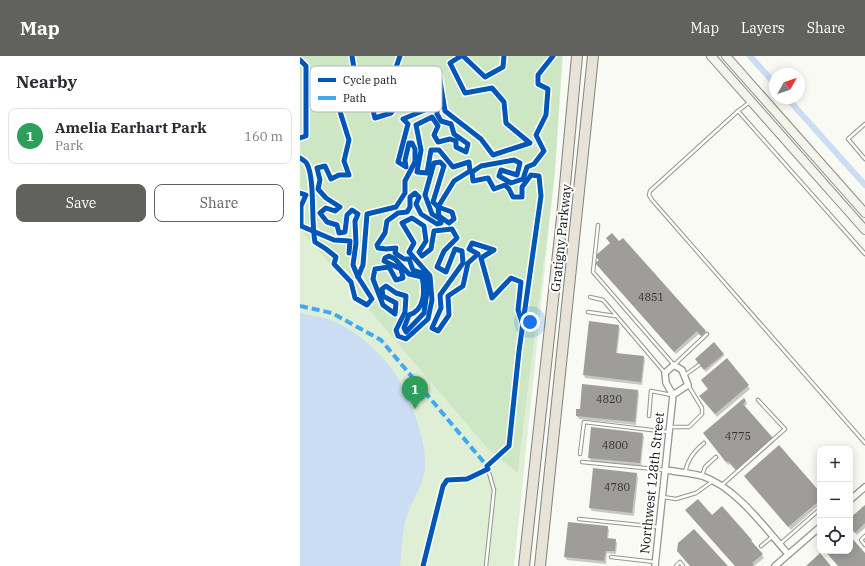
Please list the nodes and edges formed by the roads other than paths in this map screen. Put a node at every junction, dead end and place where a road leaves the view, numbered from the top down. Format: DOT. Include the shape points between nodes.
graph roads {
  1 [pos="577,56"];
  2 [pos="592,56"];
  3 [pos="711,56"];
  4 [pos="726,56"];
  5 [pos="759,94"];
  6 [pos="751,101"];
  7 [pos="738,111"];
  8 [pos="865,124"];
  9 [pos="865,158"];
  10 [pos="865,213"];
  11 [pos="598,225"];
  12 [pos="865,230"];
  13 [pos="865,254"];
  14 [pos="590,297"];
  15 [pos="588,312"];
  16 [pos="616,316"];
  17 [pos="707,334"];
  18 [pos="674,365"];
  19 [pos="699,365"];
  20 [pos="665,373"];
  21 [pos="685,375"];
  22 [pos="688,385"];
  23 [pos="673,395"];
  24 [pos="758,400"];
  25 [pos="649,416"];
  26 [pos="669,430"];
  27 [pos="704,443"];
  28 [pos="865,443"];
  29 [pos="580,454"];
  30 [pos="716,457"];
  31 [pos="582,462"];
  32 [pos="487,466"];
  33 [pos="666,470"];
  34 [pos="685,474"];
  35 [pos="702,476"];
  36 [pos="713,481"];
  37 [pos="721,485"];
  38 [pos="865,487"];
  39 [pos="662,497"];
  40 [pos="853,497"];
  41 [pos="817,512"];
  42 [pos="579,519"];
  43 [pos="659,527"];
  44 [pos="817,530"];
  45 [pos="865,536"];
  46 [pos="773,537"];
  47 [pos="780,544"];
  48 [pos="865,545"];
  49 [pos="762,546"];
  50 [pos="788,554"];
  51 [pos="611,557"];
  52 [pos="655,564"];
  53 [pos="486,566"];
  54 [pos="524,566"];
  55 [pos="540,566"];
  56 [pos="676,566"];
  57 [pos="683,566"];
  58 [pos="775,566"];
  1 -- 54 [label="highway, Gratigny Parkway"];
  2 -- 55 [label="highway, Gratigny Parkway"];
  3 -- 6 [label="main road"];
  4 -- 5 [label="main road"];
  5 -- 6 [label="main road"];
  5 -- 10 [label="main road"];
  6 -- 7 [label="lane"];
  6 -- 12 [label="main road"];
  7 -- 13 [label="lane"];
  7 -- 28 [label="lane" via="651,189 650,197"];
  8 -- 9 [label="lane" via="848,139"];
  11 -- 18 [label="lane" via="593,272"];
  14 -- 16 [label="lane" via="603,300"];
  15 -- 16 [label="lane"];
  16 -- 20 [label="lane"];
  17 -- 18 [label="lane"];
  18 -- 20 [label="street"];
  18 -- 21 [label="street"];
  19 -- 21 [label="lane"];
  20 -- 23 [label="street" via="666,383"];
  21 -- 22 [label="street"];
  22 -- 23 [label="street"];
  22 -- 26 [label="lane" via="702,408 702,414 689,427"];
  23 -- 25 [label="lane" via="651,390"];
  23 -- 26 [label="street, Northwest 128th Street"];
  24 -- 37 [label="lane" via="784,430"];
  26 -- 29 [label="lane" via="584,422"];
  26 -- 33 [label="street, Northwest 128th Street"];
  27 -- 34 [label="lane" via="686,464"];
  30 -- 35 [label="lane" via="705,467"];
  31 -- 33 [label="lane"];
  32 -- 53 [label="lane" via="494,490"];
  33 -- 34 [label="street"];
  33 -- 39 [label="street, Northwest 128th Street"];
  34 -- 35 [label="street"];
  35 -- 36 [label="street"];
  36 -- 37 [label="street"];
  36 -- 39 [label="lane" via="696,493 676,499"];
  37 -- 46 [label="street" via="738,498"];
  38 -- 40 [label="street"];
  39 -- 43 [label="street, Northwest 128th Street"];
  41 -- 47 [label="lane"];
  42 -- 43 [label="lane"];
  43 -- 52 [label="street, Northwest 128th Street"];
  44 -- 50 [label="street"];
  45 -- 48 [label="lane" via="860,540"];
  46 -- 47 [label="street"];
  46 -- 49 [label="lane"];
  47 -- 50 [label="street"];
  50 -- 58 [label="street"];
  51 -- 52 [label="lane"];
  56 -- 57 [label="lane" via="680,562"];
}
